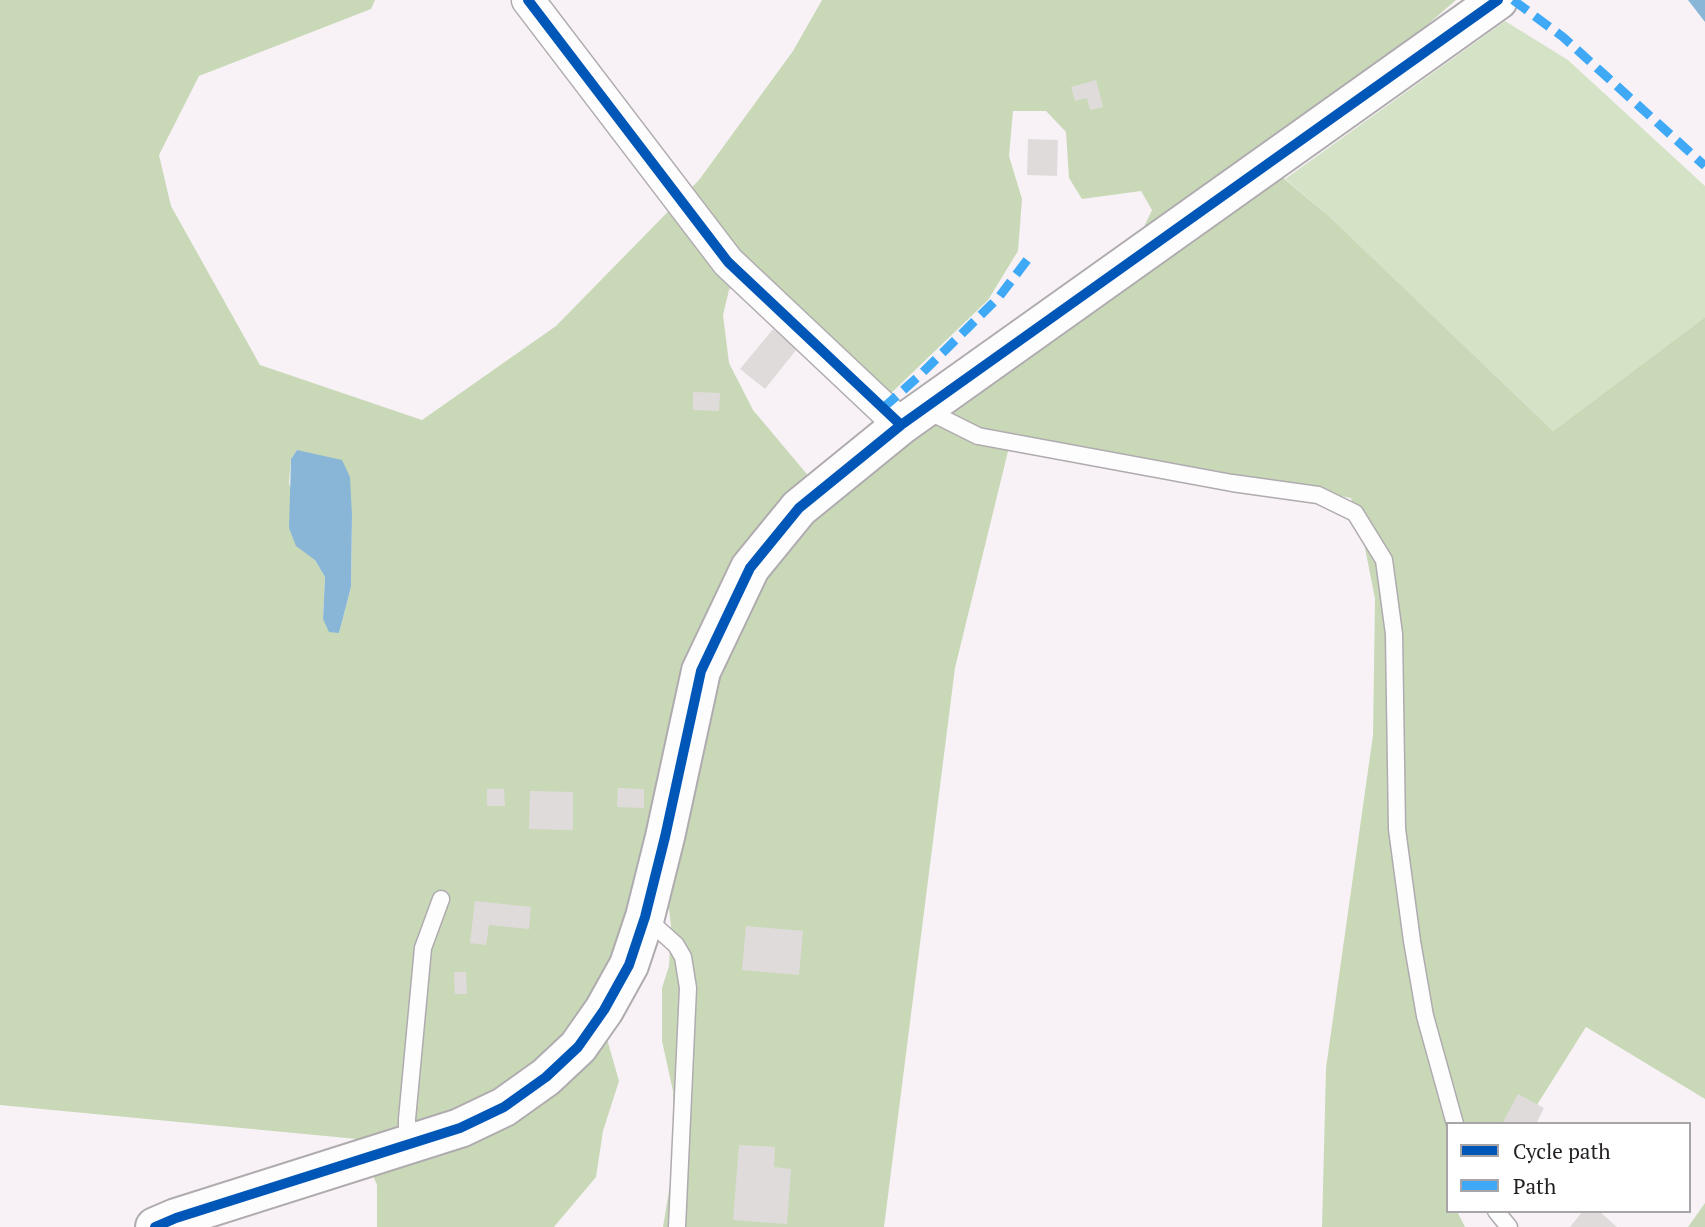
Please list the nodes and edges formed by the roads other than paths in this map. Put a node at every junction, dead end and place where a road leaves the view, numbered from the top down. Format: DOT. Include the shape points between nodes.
graph roads {
  1 [pos="528,0"];
  2 [pos="1498,0"];
  3 [pos="913,417"];
  4 [pos="441,899"];
  5 [pos="645,917"];
  6 [pos="1454,1122"];
  7 [pos="407,1145"];
  8 [pos="1498,1213"];
  9 [pos="155,1227"];
  10 [pos="677,1227"];
  11 [pos="1509,1227"];
  1 -- 3 [label="street" via="727,262"];
  2 -- 3 [label="street"];
  3 -- 5 [label="street" via="799,508 750,568 701,671"];
  3 -- 6 [label="lane" via="978,436 1318,495 1355,513 1384,560 1394,634 1397,829 1425,1016"];
  4 -- 7 [label="lane" via="423,948"];
  5 -- 7 [label="street" via="629,965 604,1010 546,1077 504,1107 460,1128"];
  5 -- 10 [label="lane" via="676,944 688,988"];
  7 -- 9 [label="street"];
  8 -- 11 [label="lane"];
}
